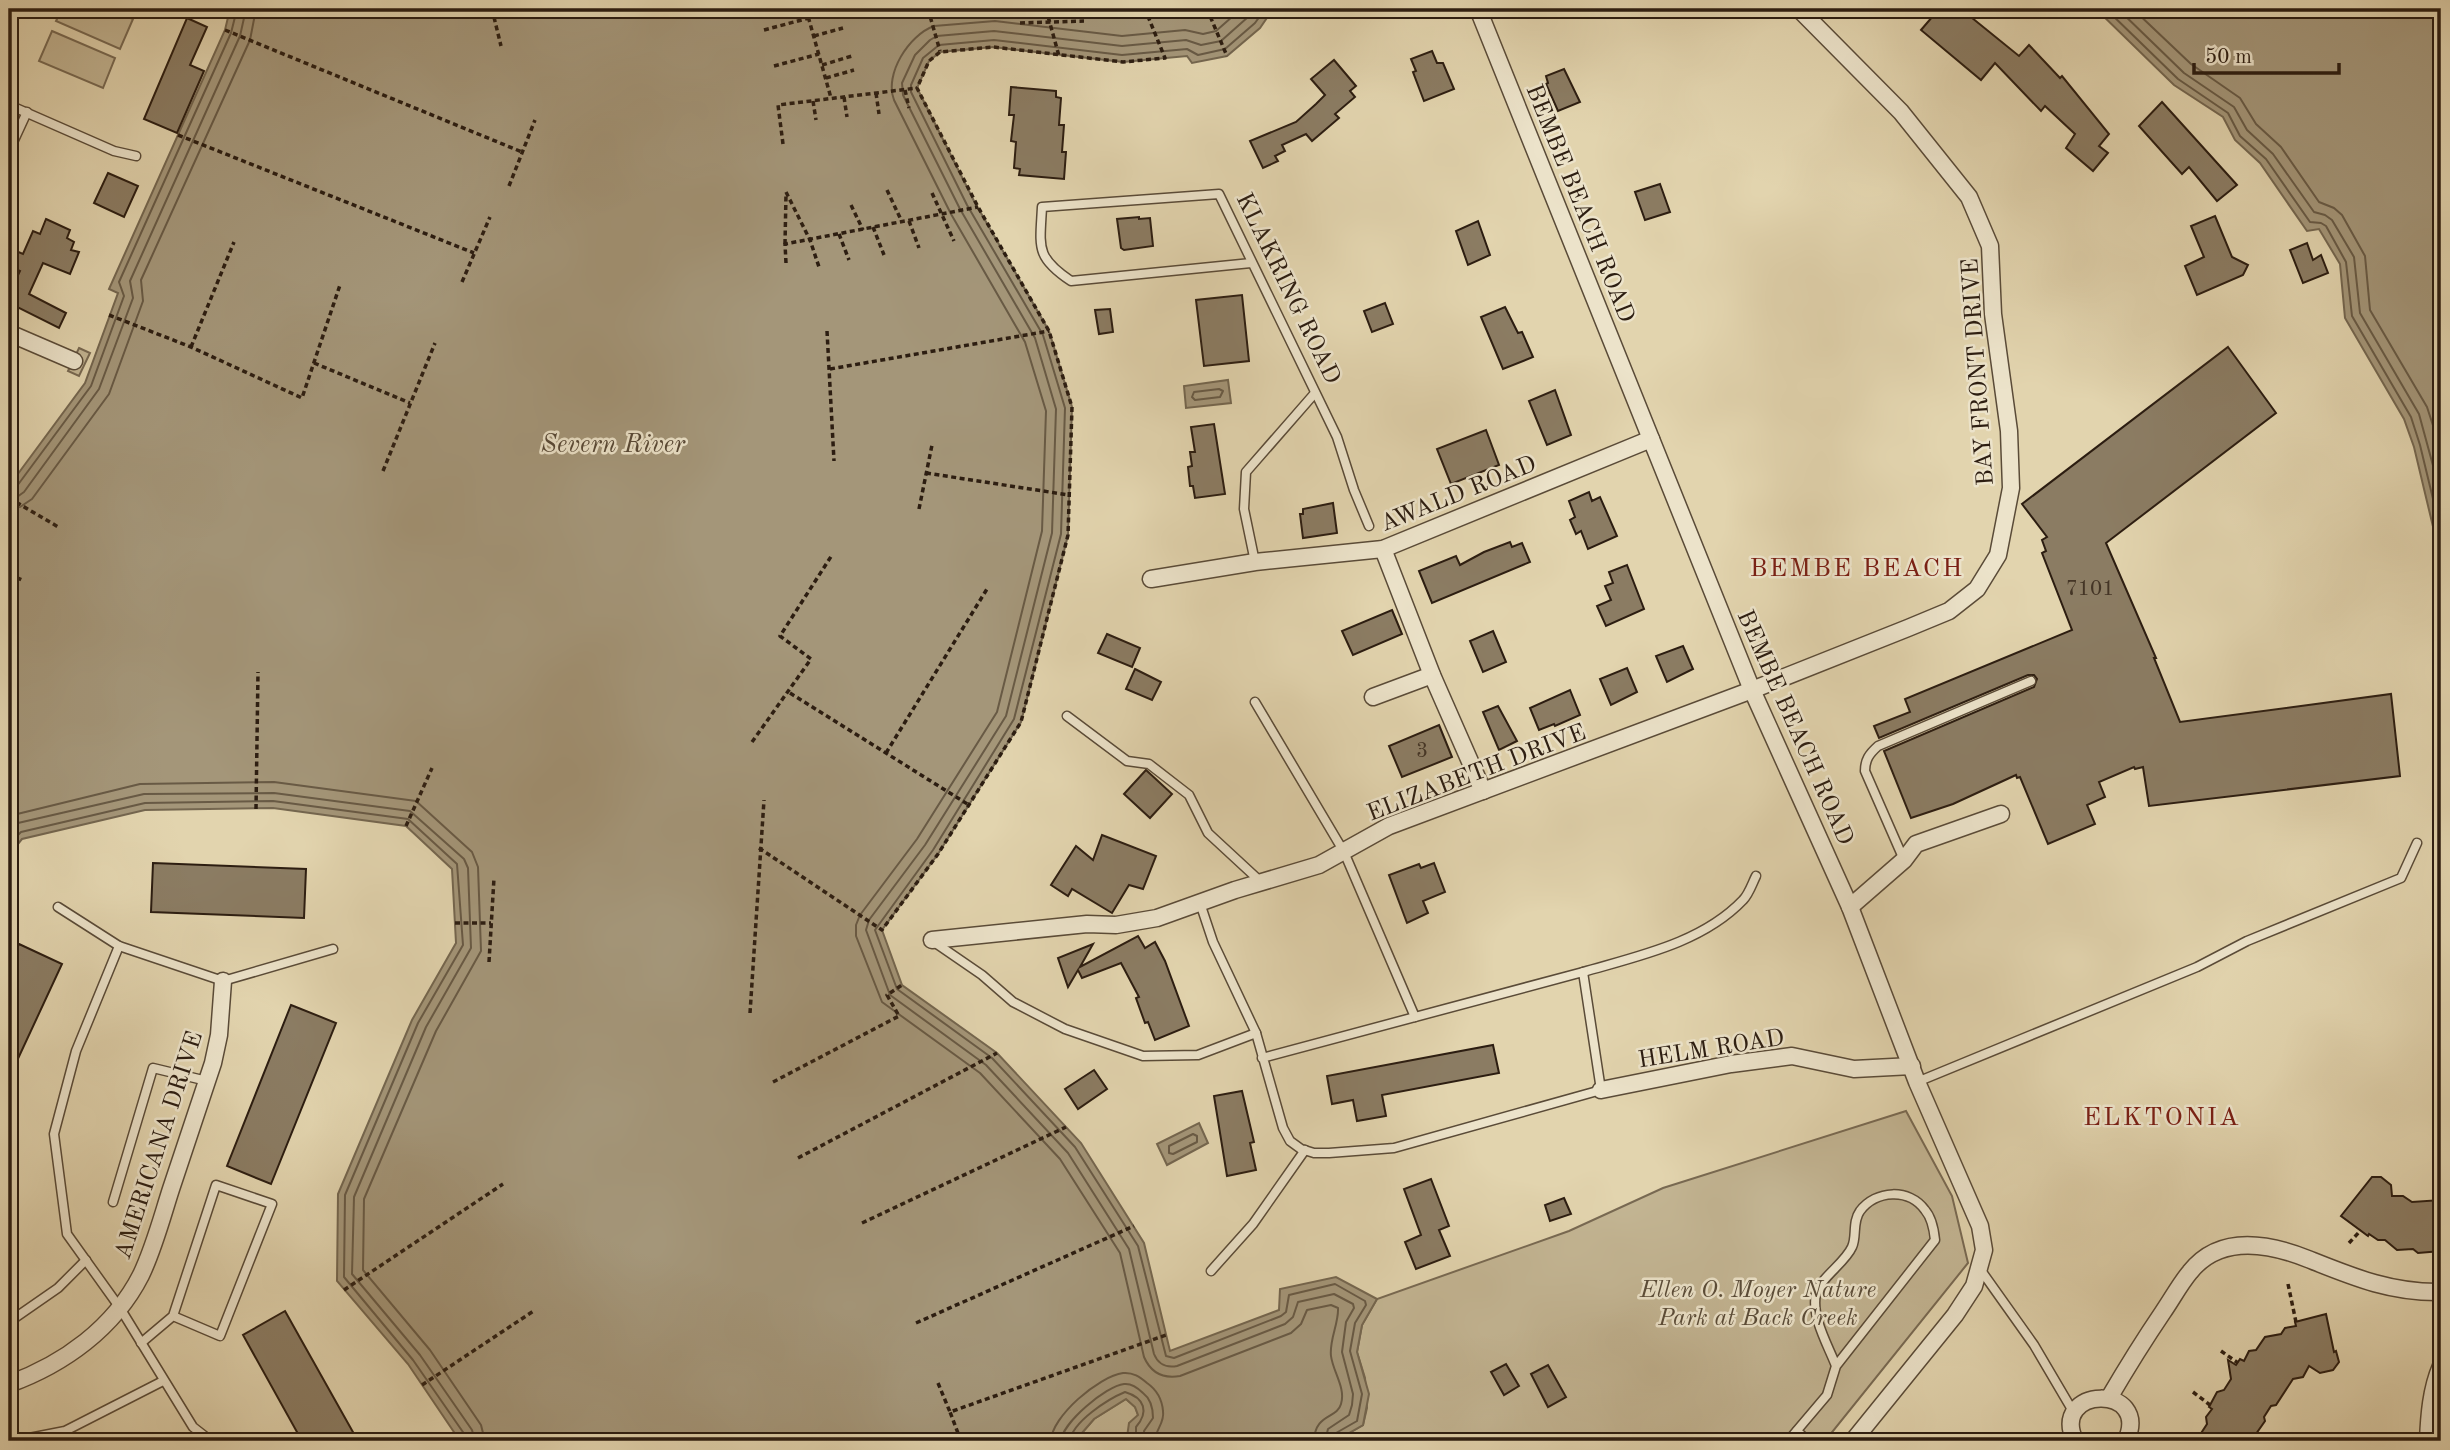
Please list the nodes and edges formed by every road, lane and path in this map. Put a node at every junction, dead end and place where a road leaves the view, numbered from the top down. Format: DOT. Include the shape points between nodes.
graph roads {
  1 [pos="492,9"];
  2 [pos="806,9"];
  3 [pos="928,9"];
  4 [pos="1046,9"];
  5 [pos="1145,9"];
  6 [pos="1208,9"];
  7 [pos="1478,9"];
  8 [pos="1800,9"];
  9 [pos="809,18"];
  10 [pos="1084,21"];
  11 [pos="1020,23"];
  12 [pos="843,28"];
  13 [pos="225,30"];
  14 [pos="764,30"];
  15 [pos="814,36"];
  16 [pos="501,46"];
  17 [pos="940,52"];
  18 [pos="819,54"];
  19 [pos="852,56"];
  20 [pos="1059,56"];
  21 [pos="1227,56"];
  22 [pos="822,65"];
  23 [pos="774,66"];
  24 [pos="854,70"];
  25 [pos="826,78"];
  26 [pos="917,88"];
  27 [pos="905,89"];
  28 [pos="876,93"];
  29 [pos="844,97"];
  30 [pos="831,99"];
  31 [pos="813,101"];
  32 [pos="9,105"];
  33 [pos="909,108"];
  34 [pos="27,113"];
  35 [pos="879,114"];
  36 [pos="847,117"];
  37 [pos="535,120"];
  38 [pos="816,120"];
  39 [pos="178,135"];
  40 [pos="783,144"];
  41 [pos="9,151"];
  42 [pos="522,152"];
  43 [pos="136,156"];
  44 [pos="509,186"];
  45 [pos="887,190"];
  46 [pos="932,193"];
  47 [pos="851,205"];
  48 [pos="978,207"];
  49 [pos="941,214"];
  50 [pos="489,217"];
  51 [pos="909,221"];
  52 [pos="902,222"];
  53 [pos="873,228"];
  54 [pos="863,230"];
  55 [pos="839,234"];
  56 [pos="810,240"];
  57 [pos="234,242"];
  58 [pos="954,242"];
  59 [pos="785,244"];
  60 [pos="919,248"];
  61 [pos="474,253"];
  62 [pos="884,255"];
  63 [pos="849,260"];
  64 [pos="786,263"];
  65 [pos="1251,263"];
  66 [pos="819,267"];
  67 [pos="462,282"];
  68 [pos="340,285"];
  69 [pos="108,315"];
  70 [pos="827,331"];
  71 [pos="1049,331"];
  72 [pos="9,333"];
  73 [pos="435,343"];
  74 [pos="191,348"];
  75 [pos="74,361"];
  76 [pos="314,363"];
  77 [pos="830,369"];
  78 [pos="1315,393"];
  79 [pos="410,403"];
  80 [pos="1651,439"];
  81 [pos="932,445"];
  82 [pos="834,461"];
  83 [pos="383,471"];
  84 [pos="926,473"];
  85 [pos="1069,495"];
  86 [pos="9,498"];
  87 [pos="919,509"];
  88 [pos="1369,526"];
  89 [pos="60,528"];
  90 [pos="1384,549"];
  91 [pos="832,555"];
  92 [pos="1255,562"];
  93 [pos="9,574"];
  94 [pos="1151,579"];
  95 [pos="24,581"];
  96 [pos="987,589"];
  97 [pos="9,614"];
  98 [pos="15,618"];
  99 [pos="258,672"];
  100 [pos="1432,675"];
  101 [pos="2031,681"];
  102 [pos="1752,690"];
  103 [pos="790,694"];
  104 [pos="1373,697"];
  105 [pos="1255,702"];
  106 [pos="1067,716"];
  107 [pos="752,742"];
  108 [pos="886,753"];
  109 [pos="432,768"];
  110 [pos="1483,791"];
  111 [pos="764,800"];
  112 [pos="969,805"];
  113 [pos="256,809"];
  114 [pos="2001,814"];
  115 [pos="406,826"];
  116 [pos="2417,843"];
  117 [pos="759,848"];
  118 [pos="1344,852"];
  119 [pos="1904,860"];
  120 [pos="1756,876"];
  121 [pos="494,878"];
  122 [pos="1261,882"];
  123 [pos="1200,903"];
  124 [pos="58,907"];
  125 [pos="1850,907"];
  126 [pos="455,923"];
  127 [pos="491,923"];
  128 [pos="932,940"];
  129 [pos="119,946"];
  130 [pos="333,949"];
  131 [pos="489,962"];
  132 [pos="1583,972"];
  133 [pos="223,981"];
  134 [pos="902,985"];
  135 [pos="750,1013"];
  136 [pos="1415,1017"];
  137 [pos="1256,1033"];
  138 [pos="997,1053"];
  139 [pos="1262,1058"];
  140 [pos="1912,1066"];
  141 [pos="207,1081"];
  142 [pos="773,1082"];
  143 [pos="1917,1082"];
  144 [pos="1601,1090"];
  145 [pos="1066,1127"];
  146 [pos="1305,1150"];
  147 [pos="798,1158"];
  148 [pos="503,1184"];
  149 [pos="113,1202"];
  150 [pos="862,1223"];
  151 [pos="1133,1226"];
  152 [pos="2361,1230"];
  153 [pos="2349,1243"];
  154 [pos="86,1260"];
  155 [pos="1980,1269"];
  156 [pos="1211,1271"];
  157 [pos="2288,1284"];
  158 [pos="344,1290"];
  159 [pos="2441,1292"];
  160 [pos="120,1308"];
  161 [pos="535,1310"];
  162 [pos="173,1316"];
  163 [pos="9,1322"];
  164 [pos="2296,1322"];
  165 [pos="916,1323"];
  166 [pos="1166,1335"];
  167 [pos="141,1343"];
  168 [pos="2221,1351"];
  169 [pos="2238,1363"];
  170 [pos="1836,1366"];
  171 [pos="2441,1366"];
  172 [pos="163,1381"];
  173 [pos="938,1382"];
  174 [pos="9,1384"];
  175 [pos="422,1385"];
  176 [pos="2193,1392"];
  177 [pos="2109,1398"];
  178 [pos="2210,1405"];
  179 [pos="950,1412"];
  180 [pos="2074,1413"];
  181 [pos="1797,1431"];
  182 [pos="13,1441"];
  183 [pos="211,1441"];
  184 [pos="961,1441"];
  185 [pos="1788,1441"];
  186 [pos="1808,1441"];
  187 [pos="1853,1441"];
  188 [pos="2075,1441"];
  189 [pos="2126,1441"];
  190 [pos="2428,1441"];
  1 -- 16 [label="path"];
  2 -- 9 [label="path"];
  3 -- 17 [label="path"];
  4 -- 20 [label="path"];
  5 -- 20 [label="path" via="1166,58 1123,62"];
  6 -- 21 [label="path"];
  7 -- 80 [label="street, BEMBE BEACH ROAD"];
  8 -- 102 [label="street, BAY FRONT DRIVE" via="1901,112 1969,197 1990,246 2011,488 1998,555 1977,589 1949,611"];
  9 -- 14 [label="path"];
  9 -- 15 [label="path"];
  10 -- 11 [label="path"];
  12 -- 15 [label="path"];
  13 -- 42 [label="path"];
  15 -- 18 [label="path"];
  17 -- 20 [label="path" via="993,47"];
  17 -- 26 [label="path" via="929,61"];
  18 -- 22 [label="path"];
  18 -- 23 [label="path"];
  19 -- 22 [label="path"];
  22 -- 25 [label="path"];
  24 -- 25 [label="path"];
  25 -- 30 [label="path"];
  26 -- 27 [label="path"];
  26 -- 48 [label="path"];
  27 -- 28 [label="path"];
  27 -- 33 [label="path"];
  28 -- 29 [label="path"];
  28 -- 35 [label="path"];
  29 -- 30 [label="path"];
  29 -- 36 [label="path"];
  30 -- 31 [label="path"];
  31 -- 38 [label="path"];
  31 -- 40 [label="path" via="778,105"];
  32 -- 34 [label="lane"];
  34 -- 41 [label="lane"];
  34 -- 43 [label="lane"];
  37 -- 42 [label="path"];
  39 -- 61 [label="path"];
  42 -- 44 [label="path"];
  45 -- 52 [label="path"];
  46 -- 49 [label="path"];
  47 -- 54 [label="path"];
  48 -- 49 [label="path"];
  48 -- 71 [label="path"];
  49 -- 51 [label="path"];
  49 -- 58 [label="path"];
  50 -- 61 [label="path"];
  51 -- 52 [label="path"];
  51 -- 60 [label="path"];
  52 -- 53 [label="path"];
  53 -- 54 [label="path"];
  53 -- 62 [label="path"];
  54 -- 55 [label="path"];
  55 -- 56 [label="path"];
  55 -- 63 [label="path"];
  56 -- 59 [label="path"];
  56 -- 59 [label="path" via="786,191"];
  56 -- 66 [label="path"];
  57 -- 74 [label="path"];
  59 -- 64 [label="path"];
  61 -- 67 [label="path"];
  65 -- 65 [label="lane, KLAKRING ROAD" via="1219,194 1042,207 1040,249 1052,269 1071,281"];
  65 -- 78 [label="lane, KLAKRING ROAD"];
  68 -- 76 [label="path"];
  69 -- 74 [label="path"];
  70 -- 82 [label="path"];
  71 -- 77 [label="path"];
  71 -- 85 [label="path" via="1072,407"];
  72 -- 75 [label="street"];
  73 -- 79 [label="path"];
  74 -- 76 [label="path" via="302,398"];
  76 -- 79 [label="path"];
  78 -- 88 [label="lane, KLAKRING ROAD" via="1337,437"];
  78 -- 92 [label="lane" via="1246,472 1244,509"];
  79 -- 83 [label="path"];
  80 -- 90 [label="street, AWALD ROAD"];
  80 -- 102 [label="street, BEMBE BEACH ROAD"];
  81 -- 87 [label="path"];
  84 -- 85 [label="path"];
  85 -- 112 [label="path" via="1068,535 1021,722"];
  86 -- 89 [label="path"];
  90 -- 92 [label="street, AWALD ROAD"];
  90 -- 100 [label="street"];
  91 -- 107 [label="path" via="779,636 811,659"];
  92 -- 94 [label="street, AWALD ROAD"];
  93 -- 95 [label="path"];
  96 -- 108 [label="path"];
  97 -- 98 [label="path"];
  99 -- 113 [label="path"];
  100 -- 104 [label="street"];
  100 -- 110 [label="street"];
  101 -- 119 [label="lane" via="1878,746 1871,753 1865,771"];
  102 -- 110 [label="street, ELIZABETH DRIVE"];
  102 -- 125 [label="street, BEMBE BEACH ROAD"];
  103 -- 108 [label="path"];
  105 -- 118 [label="lane"];
  106 -- 122 [label="lane" via="1127,761 1149,764 1189,795 1208,833"];
  108 -- 112 [label="path"];
  109 -- 115 [label="path"];
  110 -- 118 [label="street, ELIZABETH DRIVE" via="1389,826"];
  111 -- 135 [label="path"];
  112 -- 117 [label="path" via="882,930"];
  114 -- 119 [label="street" via="1916,844"];
  116 -- 143 [label="lane" via="2401,878"];
  118 -- 122 [label="street, ELIZABETH DRIVE" via="1319,865"];
  118 -- 136 [label="lane"];
  119 -- 125 [label="street"];
  120 -- 132 [label="lane" via="1745,898 1692,936"];
  121 -- 127 [label="path"];
  122 -- 123 [label="street, ELIZABETH DRIVE"];
  123 -- 128 [label="street, ELIZABETH DRIVE" via="1157,918 1116,925"];
  123 -- 137 [label="lane"];
  124 -- 129 [label="lane"];
  125 -- 140 [label="street, BEMBE BEACH ROAD"];
  126 -- 127 [label="path"];
  127 -- 131 [label="path"];
  128 -- 137 [label="lane" via="1013,1002 1065,1029 1143,1056 1198,1055"];
  129 -- 133 [label="lane"];
  129 -- 154 [label="lane" via="76,1051 54,1134 67,1234"];
  130 -- 133 [label="lane"];
  132 -- 136 [label="lane"];
  132 -- 144 [label="lane"];
  133 -- 141 [label="street, AMERICANA DRIVE" via="219,1035"];
  134 -- 142 [label="path" via="887,995 899,1016"];
  136 -- 139 [label="lane"];
  137 -- 139 [label="lane"];
  138 -- 147 [label="path"];
  139 -- 146 [label="lane" via="1283,1128 1290,1141"];
  140 -- 143 [label="street, BEMBE BEACH ROAD"];
  140 -- 144 [label="street, HELM ROAD" via="1854,1069 1792,1056"];
  141 -- 149 [label="lane" via="153,1068"];
  141 -- 160 [label="street, AMERICANA DRIVE" via="145,1264"];
  143 -- 155 [label="street, BEMBE BEACH ROAD" via="1980,1226 1984,1250"];
  144 -- 146 [label="lane" via="1394,1148 1329,1153"];
  145 -- 150 [label="path"];
  146 -- 156 [label="lane" via="1253,1224"];
  148 -- 158 [label="path"];
  151 -- 165 [label="path"];
  152 -- 153 [label="path"];
  154 -- 160 [label="lane"];
  154 -- 163 [label="lane" via="58,1288"];
  155 -- 180 [label="lane" via="2034,1345"];
  155 -- 187 [label="street" via="1955,1314"];
  157 -- 164 [label="path"];
  159 -- 177 [label="street" via="2370,1284 2272,1247 2231,1246 2214,1252 2190,1271"];
  160 -- 167 [label="lane"];
  160 -- 174 [label="street, AMERICANA DRIVE" via="97,1334 65,1357"];
  161 -- 175 [label="path"];
  162 -- 162 [label="lane" via="220,1336 272,1204 216,1185"];
  162 -- 167 [label="lane"];
  166 -- 179 [label="path"];
  167 -- 172 [label="lane"];
  168 -- 169 [label="path"];
  170 -- 170 [label="lane" via="1935,1240 1925,1209 1910,1198 1894,1193 1875,1198 1859,1212 1853,1246 1816,1292 1815,1309"];
  170 -- 181 [label="lane" via="1827,1395"];
  171 -- 190 [label="street"];
  172 -- 182 [label="lane" via="65,1431"];
  172 -- 183 [label="lane" via="193,1427"];
  173 -- 179 [label="path"];
  176 -- 178 [label="path"];
  177 -- 180 [label="street" via="2083,1403"];
  177 -- 189 [label="street" via="2122,1405 2129,1418"];
  179 -- 184 [label="path"];
  180 -- 188 [label="street"];
  181 -- 185 [label="lane"];
  181 -- 186 [label="lane"];
}
